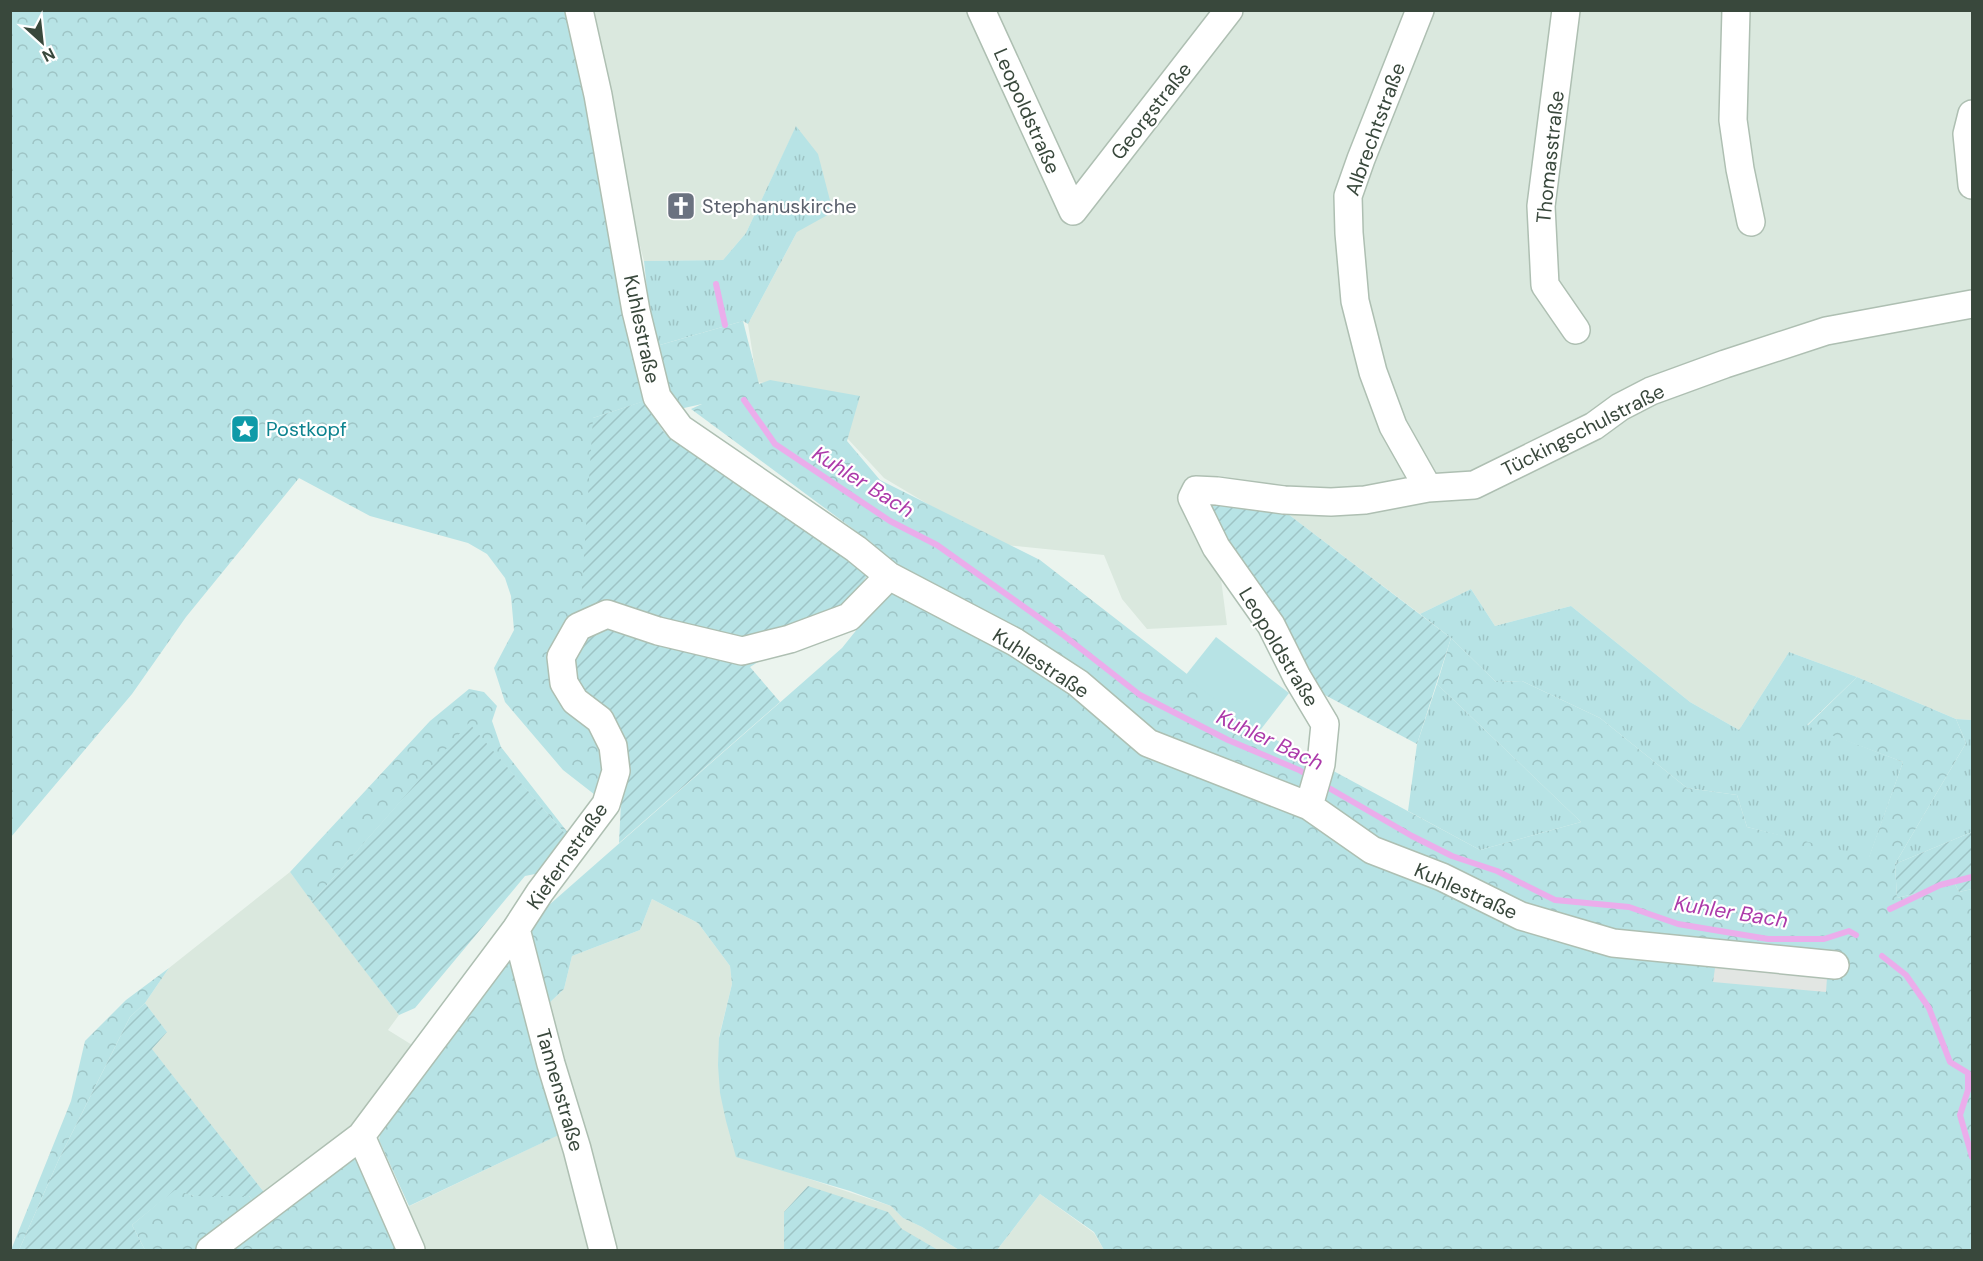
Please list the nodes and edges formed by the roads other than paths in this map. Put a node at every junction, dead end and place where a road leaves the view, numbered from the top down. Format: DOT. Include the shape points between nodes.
graph roads {
  1 [pos="579,10"];
  2 [pos="981,10"];
  3 [pos="1229,10"];
  4 [pos="1420,10"];
  5 [pos="1566,10"];
  6 [pos="1736,10"];
  7 [pos="1972,114"];
  8 [pos="1972,185"];
  9 [pos="1073,212"];
  10 [pos="1751,222"];
  11 [pos="1972,304"];
  12 [pos="1576,330"];
  13 [pos="1428,489"];
  14 [pos="1192,498"];
  15 [pos="890,576"];
  16 [pos="1311,800"];
  17 [pos="516,929"];
  18 [pos="1835,965"];
  19 [pos="361,1136"];
  20 [pos="210,1251"];
  21 [pos="411,1251"];
  22 [pos="603,1251"];
  1 -- 15 [label="street, Kuhlestraße" via="598,94 636,311 657,397 680,428"];
  2 -- 9 [label="street, Leopoldstraße"];
  3 -- 9 [label="street, Georgstraße"];
  4 -- 13 [label="street, Albrechtstraße" via="1348,196 1355,301 1373,372 1393,426"];
  5 -- 12 [label="street, Thomasstraße" via="1541,206 1545,285"];
  6 -- 10 [label="street" via="1733,120"];
  7 -- 8 [label="street" via="1967,134"];
  11 -- 13 [label="street, Tückingschulstraße" via="1826,331 1725,364 1651,391 1594,426 1474,485"];
  13 -- 14 [label="street, Tückingschulstraße" via="1331,502 1206,490 1196,490"];
  14 -- 16 [label="street, Leopoldstraße" via="1216,547 1271,625 1325,724 1321,764"];
  15 -- 16 [label="street, Kuhlestraße" via="1015,642 1078,683 1148,742"];
  15 -- 17 [label="street, Kiefernstraße" via="849,617 790,639 742,651 607,614 578,627 561,657 564,683 575,701 600,720 613,746 616,771 606,804"];
  16 -- 18 [label="street, Kuhlestraße" via="1372,850 1442,877 1521,916 1613,943"];
  17 -- 19 [label="street, Kiefernstraße"];
  17 -- 22 [label="street, Tannenstraße"];
  19 -- 20 [label="street, Kiefernstraße"];
  19 -- 21 [label="street"];
}
